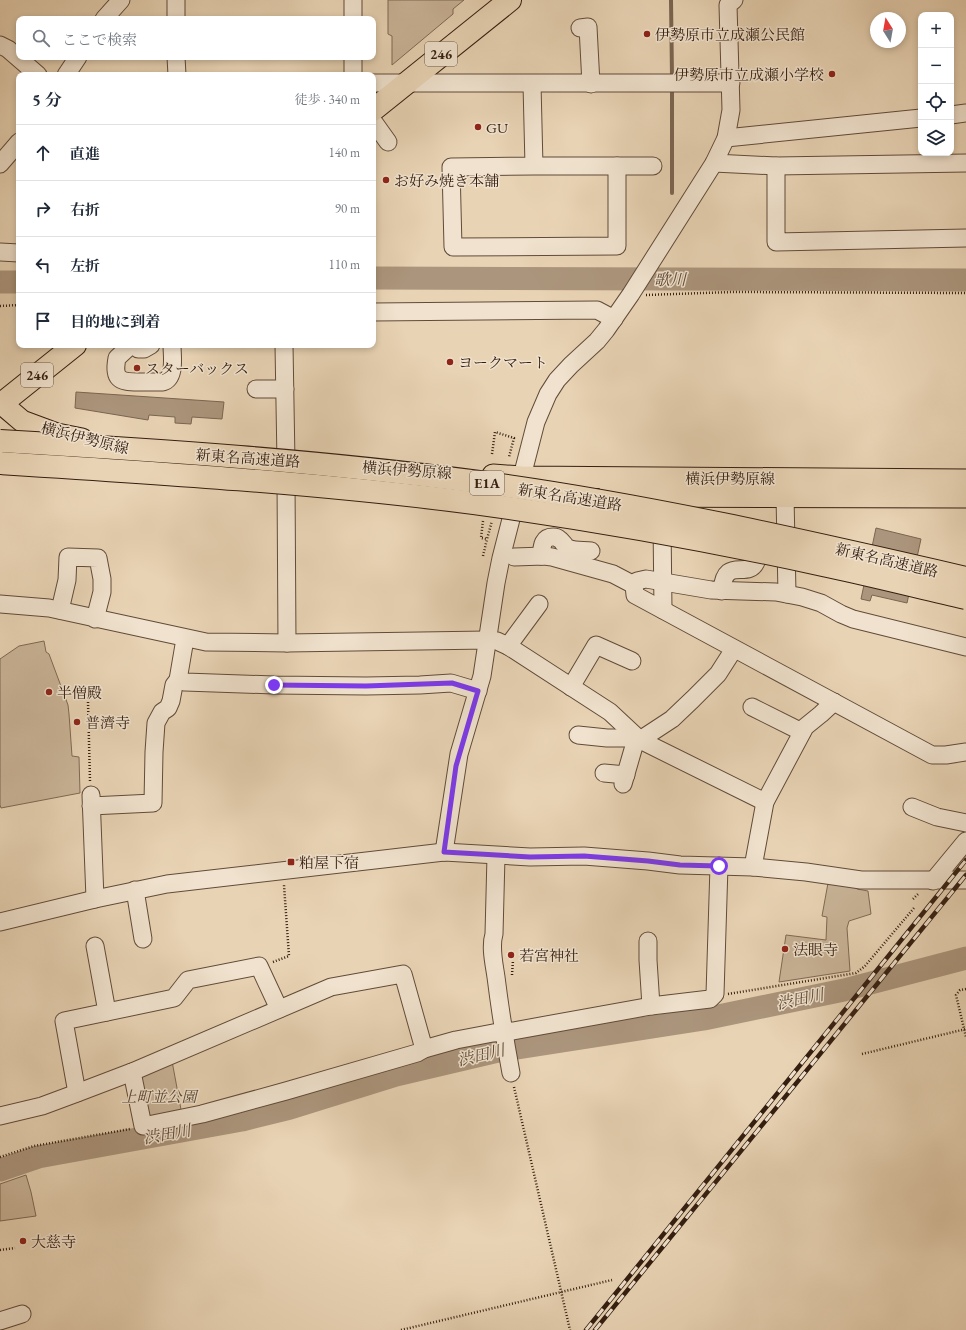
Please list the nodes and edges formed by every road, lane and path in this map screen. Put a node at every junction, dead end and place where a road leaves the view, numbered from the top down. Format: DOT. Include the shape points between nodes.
graph roads {
  1 [pos="176,0"];
  2 [pos="354,0"];
  3 [pos="510,0"];
  4 [pos="116,2"];
  5 [pos="730,2"];
  6 [pos="106,16"];
  7 [pos="176,16"];
  8 [pos="353,16"];
  9 [pos="588,27"];
  10 [pos="1,43"];
  11 [pos="16,56"];
  12 [pos="21,60"];
  13 [pos="76,60"];
  14 [pos="176,60"];
  15 [pos="353,60"];
  16 [pos="35,72"];
  17 [pos="68,72"];
  18 [pos="177,72"];
  19 [pos="353,72"];
  20 [pos="376,83"];
  21 [pos="405,83"];
  22 [pos="731,83"];
  23 [pos="532,84"];
  24 [pos="591,84"];
  25 [pos="376,107"];
  26 [pos="966,113"];
  27 [pos="954,115"];
  28 [pos="918,118"];
  29 [pos="376,125"];
  30 [pos="726,138"];
  31 [pos="388,142"];
  32 [pos="16,145"];
  33 [pos="714,163"];
  34 [pos="966,163"];
  35 [pos="0,164"];
  36 [pos="534,166"];
  37 [pos="617,166"];
  38 [pos="653,166"];
  39 [pos="776,166"];
  40 [pos="966,238"];
  41 [pos="0,252"];
  42 [pos="16,253"];
  43 [pos="966,293"];
  44 [pos="630,295"];
  45 [pos="16,305"];
  46 [pos="0,306"];
  47 [pos="376,312"];
  48 [pos="614,319"];
  49 [pos="71,348"];
  50 [pos="130,348"];
  51 [pos="172,348"];
  52 [pos="284,348"];
  53 [pos="256,388"];
  54 [pos="285,390"];
  55 [pos="1,404"];
  56 [pos="0,430"];
  57 [pos="0,441"];
  58 [pos="492,454"];
  59 [pos="509,457"];
  60 [pos="0,464"];
  61 [pos="286,470"];
  62 [pos="966,480"];
  63 [pos="519,486"];
  64 [pos="662,496"];
  65 [pos="785,496"];
  66 [pos="966,497"];
  67 [pos="484,518"];
  68 [pos="492,521"];
  69 [pos="487,539"];
  70 [pos="590,551"];
  71 [pos="483,556"];
  72 [pos="541,556"];
  73 [pos="514,557"];
  74 [pos="756,562"];
  75 [pos="966,578"];
  76 [pos="663,582"];
  77 [pos="634,585"];
  78 [pos="722,591"];
  79 [pos="787,594"];
  80 [pos="966,598"];
  81 [pos="0,604"];
  82 [pos="539,604"];
  83 [pos="60,610"];
  84 [pos="663,610"];
  85 [pos="95,619"];
  86 [pos="185,638"];
  87 [pos="487,640"];
  88 [pos="287,643"];
  89 [pos="508,646"];
  90 [pos="966,647"];
  91 [pos="734,648"];
  92 [pos="632,661"];
  93 [pos="178,680"];
  94 [pos="571,687"];
  95 [pos="478,691"];
  96 [pos="88,702"];
  97 [pos="834,702"];
  98 [pos="752,707"];
  99 [pos="802,732"];
  100 [pos="578,735"];
  101 [pos="639,739"];
  102 [pos="966,752"];
  103 [pos="604,773"];
  104 [pos="91,801"];
  105 [pos="765,802"];
  106 [pos="912,807"];
  107 [pos="966,823"];
  108 [pos="966,841"];
  109 [pos="444,852"];
  110 [pos="496,856"];
  111 [pos="719,866"];
  112 [pos="753,867"];
  113 [pos="284,870"];
  114 [pos="966,880"];
  115 [pos="933,881"];
  116 [pos="135,890"];
  117 [pos="95,899"];
  118 [pos="914,908"];
  119 [pos="0,922"];
  120 [pos="143,939"];
  121 [pos="648,941"];
  122 [pos="95,946"];
  123 [pos="259,966"];
  124 [pos="966,989"];
  125 [pos="716,994"];
  126 [pos="651,1006"];
  127 [pos="279,1009"];
  128 [pos="107,1012"];
  129 [pos="965,1029"];
  130 [pos="503,1034"];
  131 [pos="966,1037"];
  132 [pos="424,1049"];
  133 [pos="862,1054"];
  134 [pos="132,1072"];
  135 [pos="511,1073"];
  136 [pos="77,1093"];
  137 [pos="0,1116"];
  138 [pos="143,1126"];
  139 [pos="0,1157"];
  140 [pos="15,1248"];
  141 [pos="0,1250"];
  142 [pos="612,1280"];
  143 [pos="562,1291"];
  144 [pos="22,1314"];
  145 [pos="0,1321"];
  146 [pos="401,1330"];
  147 [pos="570,1330"];
  1 -- 7 [label="street"];
  2 -- 8 [label="street"];
  3 -- 21 [label="highway, 246"];
  4 -- 6 [label="street"];
  5 -- 22 [label="street"];
  9 -- 24 [label="street"];
  10 -- 11 [label="street"];
  12 -- 16 [label="street"];
  13 -- 17 [label="street"];
  14 -- 18 [label="street"];
  15 -- 19 [label="street"];
  20 -- 21 [label="street"];
  21 -- 23 [label="street"];
  21 -- 25 [label="highway, 246"];
  22 -- 24 [label="street"];
  22 -- 30 [label="street" via="732,110"];
  23 -- 24 [label="street"];
  23 -- 36 [label="street"];
  26 -- 27 [label="street"];
  28 -- 30 [label="street"];
  29 -- 31 [label="street"];
  30 -- 33 [label="street"];
  32 -- 35 [label="street"];
  33 -- 39 [label="street"];
  33 -- 44 [label="street"];
  34 -- 39 [label="street"];
  36 -- 37 [label="street"];
  36 -- 37 [label="street" via="451,167 453,247 617,246"];
  37 -- 38 [label="street"];
  39 -- 40 [label="street" via="776,242"];
  41 -- 42 [label="street"];
  43 -- 44 [label="path" via="732,292"];
  44 -- 48 [label="street"];
  45 -- 46 [label="path"];
  47 -- 48 [label="street" via="597,310"];
  48 -- 63 [label="street" via="548,394 536,422"];
  49 -- 55 [label="highway, 246"];
  50 -- 51 [label="street" via="117,358 116,374 122,381 128,382 167,381 172,372"];
  52 -- 54 [label="street"];
  53 -- 54 [label="street"];
  54 -- 61 [label="street"];
  55 -- 61 [label="main road, 横浜伊勢原線" via="22,421 57,434 136,450"];
  56 -- 61 [label="main road, 横浜伊勢原線" via="21,441 50,450 135,466"];
  57 -- 75 [label="highway, 新東名高速道路 / E1A, bridge" via="314,463 481,482 703,520"];
  58 -- 59 [label="path" via="495,432 514,438"];
  60 -- 80 [label="highway, 新東名高速道路 / E1A, bridge" via="305,485 474,503 707,542 823,565"];
  61 -- 63 [label="main road, 横浜伊勢原線"];
  61 -- 88 [label="street"];
  62 -- 63 [label="main road, 横浜伊勢原線"];
  63 -- 64 [label="main road, 横浜伊勢原線"];
  63 -- 87 [label="street" via="496,583"];
  64 -- 65 [label="main road, 横浜伊勢原線"];
  64 -- 76 [label="street"];
  65 -- 66 [label="main road, 横浜伊勢原線"];
  65 -- 79 [label="street"];
  67 -- 69 [label="path" via="481,538"];
  68 -- 69 [label="path"];
  69 -- 71 [label="path"];
  70 -- 72 [label="street" via="566,547 560,539 550,537 543,541"];
  72 -- 73 [label="street"];
  72 -- 77 [label="street" via="613,574"];
  74 -- 78 [label="street" via="748,569 729,572 723,580"];
  76 -- 77 [label="street" via="642,579"];
  76 -- 78 [label="street"];
  76 -- 84 [label="street"];
  77 -- 84 [label="street" via="635,595"];
  78 -- 79 [label="street"];
  79 -- 90 [label="street" via="813,600 853,619"];
  81 -- 83 [label="street"];
  82 -- 89 [label="street"];
  83 -- 85 [label="street"];
  83 -- 85 [label="street" via="67,580 68,557 98,558 102,592"];
  84 -- 91 [label="street"];
  85 -- 86 [label="street"];
  86 -- 88 [label="street" via="206,642"];
  86 -- 93 [label="street"];
  87 -- 88 [label="street"];
  87 -- 89 [label="street"];
  87 -- 95 [label="street"];
  89 -- 94 [label="street"];
  91 -- 97 [label="street"];
  91 -- 101 [label="street" via="718,674 693,699 672,719"];
  92 -- 94 [label="street" via="596,645"];
  93 -- 95 [label="street" via="274,685 381,686 452,683"];
  93 -- 104 [label="street" via="174,685 168,708 162,712 156,723 153,803"];
  94 -- 101 [label="street" via="610,712"];
  95 -- 109 [label="street" via="456,766"];
  96 -- 104 [label="path"];
  97 -- 99 [label="street"];
  97 -- 102 [label="street" via="932,755"];
  98 -- 99 [label="street"];
  99 -- 105 [label="street"];
  100 -- 101 [label="street"];
  101 -- 103 [label="street" via="634,746 624,780"];
  101 -- 105 [label="street"];
  104 -- 117 [label="street"];
  105 -- 112 [label="street"];
  106 -- 107 [label="street" via="937,817"];
  108 -- 115 [label="street"];
  109 -- 110 [label="street"];
  109 -- 113 [label="street"];
  110 -- 111 [label="street" via="584,856"];
  110 -- 130 [label="street" via="492,939"];
  111 -- 112 [label="street"];
  111 -- 125 [label="street"];
  112 -- 115 [label="street" via="861,880"];
  113 -- 116 [label="street"];
  113 -- 123 [label="path" via="289,956"];
  114 -- 115 [label="street"];
  116 -- 117 [label="street"];
  116 -- 120 [label="street"];
  117 -- 119 [label="street"];
  118 -- 125 [label="path" via="865,966 856,973"];
  121 -- 126 [label="street"];
  122 -- 128 [label="street"];
  123 -- 127 [label="street"];
  123 -- 128 [label="street" via="188,980 174,998"];
  124 -- 129 [label="path" via="960,990 956,995"];
  125 -- 126 [label="street" via="710,999"];
  126 -- 130 [label="street"];
  127 -- 132 [label="street" via="331,987 403,974"];
  127 -- 134 [label="street"];
  128 -- 136 [label="street" via="64,1021"];
  129 -- 131 [label="path"];
  129 -- 133 [label="path"];
  130 -- 132 [label="street" via="493,1033 456,1040"];
  130 -- 135 [label="street"];
  132 -- 138 [label="street" via="256,1100"];
  134 -- 136 [label="street"];
  134 -- 138 [label="street"];
  135 -- 143 [label="path"];
  136 -- 137 [label="street" via="42,1106"];
  138 -- 139 [label="path" via="34,1146"];
  140 -- 141 [label="path"];
  142 -- 143 [label="path"];
  143 -- 146 [label="path"];
  143 -- 147 [label="path"];
  144 -- 145 [label="street"];
}
